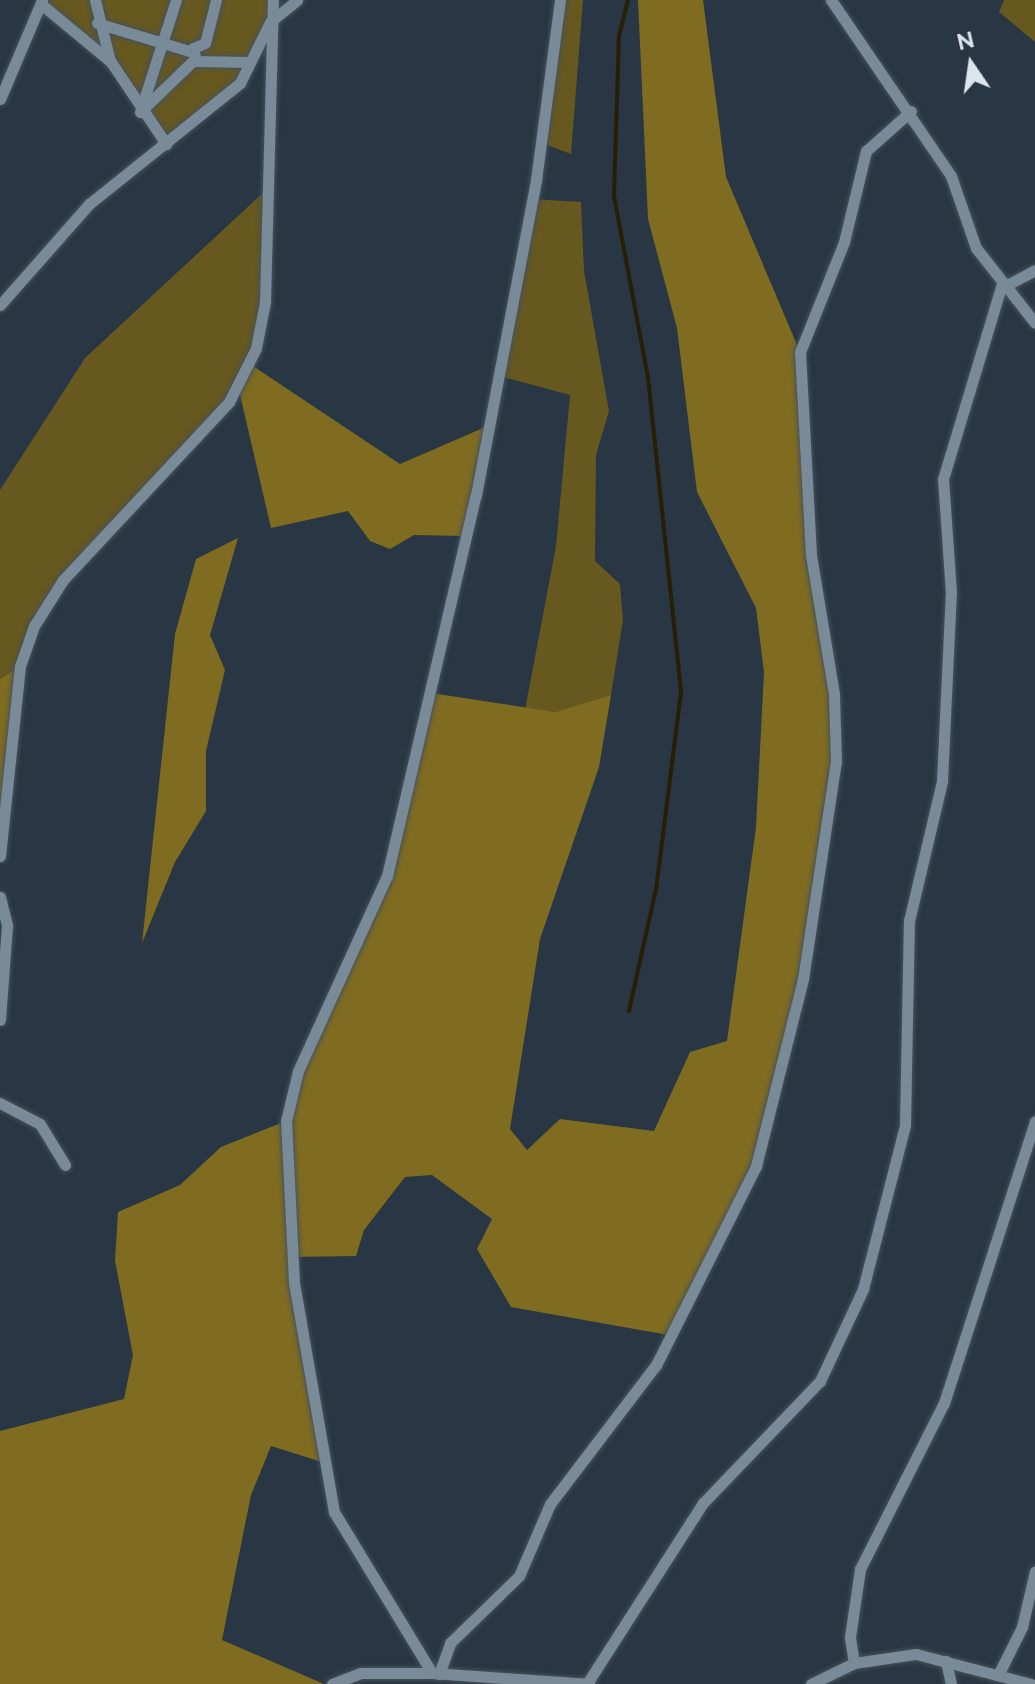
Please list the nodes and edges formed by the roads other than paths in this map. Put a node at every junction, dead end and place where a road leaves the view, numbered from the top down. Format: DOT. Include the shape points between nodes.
graph roads {
  1 [pos="95,0"];
  2 [pos="176,0"];
  3 [pos="216,0"];
  4 [pos="273,0"];
  5 [pos="297,0"];
  6 [pos="560,0"];
  7 [pos="831,0"];
  8 [pos="42,2"];
  9 [pos="270,22"];
  10 [pos="97,23"];
  11 [pos="164,42"];
  12 [pos="194,56"];
  13 [pos="111,62"];
  14 [pos="249,62"];
  15 [pos="0,99"];
  16 [pos="911,111"];
  17 [pos="140,112"];
  18 [pos="166,144"];
  19 [pos="1035,270"];
  20 [pos="1004,285"];
  21 [pos="0,305"];
  22 [pos="1035,323"];
  23 [pos="0,856"];
  24 [pos="0,897"];
  25 [pos="0,1020"];
  26 [pos="0,1103"];
  27 [pos="1035,1121"];
  28 [pos="65,1165"];
  29 [pos="1035,1571"];
  30 [pos="946,1661"];
  31 [pos="854,1663"];
  32 [pos="435,1673"];
  33 [pos="998,1675"];
  34 [pos="589,1683"];
  35 [pos="332,1684"];
  36 [pos="811,1684"];
  37 [pos="951,1684"];
  38 [pos="1031,1684"];
  1 -- 10 [label="street"];
  2 -- 11 [label="street"];
  3 -- 12 [label="street" via="205,43"];
  4 -- 9 [label="street"];
  5 -- 9 [label="street"];
  6 -- 32 [label="street" via="521,268 445,641 383,889 298,1071 286,1121 294,1283 334,1512"];
  7 -- 16 [label="street"];
  8 -- 13 [label="street"];
  8 -- 15 [label="street"];
  9 -- 14 [label="street"];
  9 -- 23 [label="street" via="265,302 256,348 229,402 63,580 34,626 20,666"];
  10 -- 11 [label="street"];
  10 -- 13 [label="street"];
  11 -- 12 [label="street"];
  11 -- 17 [label="street"];
  12 -- 14 [label="street"];
  12 -- 17 [label="street"];
  13 -- 17 [label="street"];
  14 -- 18 [label="street" via="213,110"];
  16 -- 20 [label="street" via="951,176 976,248"];
  16 -- 32 [label="street" via="866,151 844,242 800,352 811,555 834,694 836,762 803,979 756,1166 656,1365 550,1504 519,1576 450,1643"];
  17 -- 18 [label="street"];
  18 -- 21 [label="street" via="80,213"];
  19 -- 20 [label="street"];
  20 -- 22 [label="street"];
  20 -- 34 [label="street" via="943,479 951,593 942,781 909,921 905,1125 863,1289 820,1381 703,1503"];
  24 -- 25 [label="street" via="7,926"];
  26 -- 28 [label="street" via="40,1124"];
  27 -- 31 [label="street" via="944,1403 860,1569 850,1637"];
  29 -- 33 [label="street" via="1022,1627"];
  30 -- 31 [label="street" via="916,1654"];
  30 -- 33 [label="street"];
  30 -- 37 [label="street"];
  31 -- 36 [label="street"];
  32 -- 34 [label="street"];
  32 -- 35 [label="street" via="360,1673"];
  33 -- 38 [label="street"];
}
